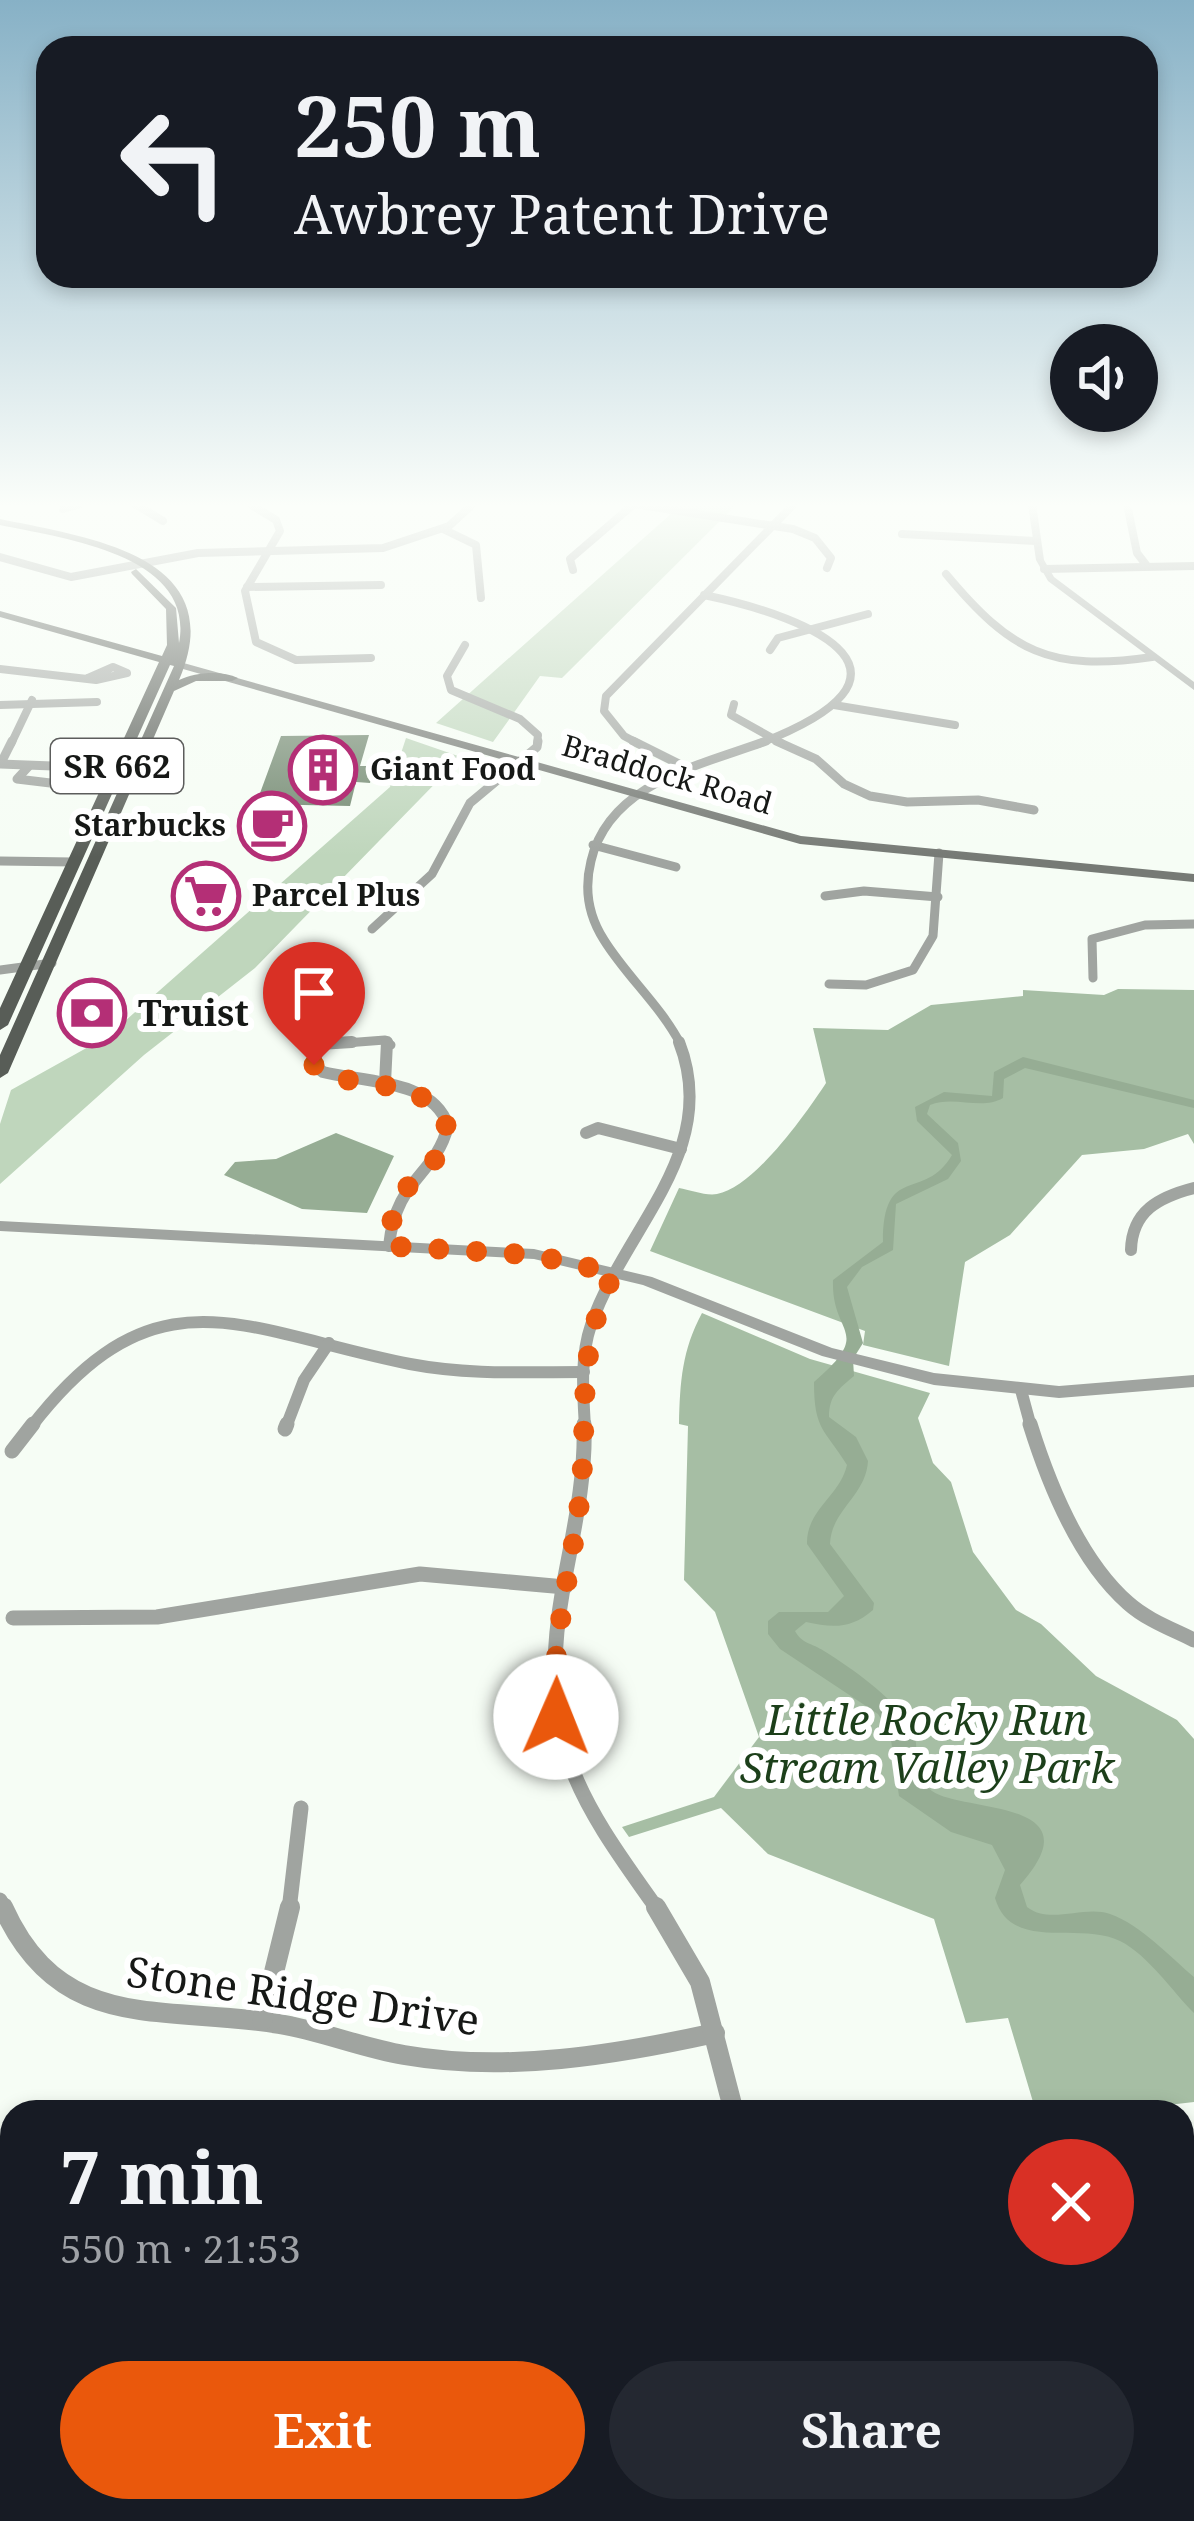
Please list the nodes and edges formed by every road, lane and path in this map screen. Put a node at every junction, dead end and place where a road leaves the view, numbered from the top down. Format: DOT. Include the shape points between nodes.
graph roads {
  1 [pos="27,622"];
  2 [pos="172,622"];
  3 [pos="186,622"];
  4 [pos="250,622"];
  5 [pos="680,622"];
  6 [pos="801,622"];
  7 [pos="840,622"];
  8 [pos="995,622"];
  9 [pos="1104,622"];
  10 [pos="816,628"];
  11 [pos="465,645"];
  12 [pos="770,650"];
  13 [pos="1152,657"];
  14 [pos="371,658"];
  15 [pos="172,662"];
  16 [pos="0,669"];
  17 [pos="45,674"];
  18 [pos="88,678"];
  19 [pos="232,678"];
  20 [pos="1194,687"];
  21 [pos="166,692"];
  22 [pos="33,698"];
  23 [pos="97,702"];
  24 [pos="734,704"];
  25 [pos="834,704"];
  26 [pos="0,705"];
  27 [pos="956,724"];
  28 [pos="772,739"];
  29 [pos="54,756"];
  30 [pos="522,761"];
  31 [pos="1,764"];
  32 [pos="29,766"];
  33 [pos="685,767"];
  34 [pos="50,768"];
  35 [pos="124,769"];
  36 [pos="17,779"];
  37 [pos="0,780"];
  38 [pos="68,785"];
  39 [pos="640,796"];
  40 [pos="1034,809"];
  41 [pos="593,845"];
  42 [pos="939,853"];
  43 [pos="0,862"];
  44 [pos="73,862"];
  45 [pos="676,867"];
  46 [pos="1194,878"];
  47 [pos="825,896"];
  48 [pos="938,897"];
  49 [pos="1194,924"];
  50 [pos="372,929"];
  51 [pos="52,963"];
  52 [pos="27,967"];
  53 [pos="0,970"];
  54 [pos="1093,978"];
  55 [pos="829,983"];
  56 [pos="0,1024"];
  57 [pos="0,1073"];
  58 [pos="385,1083"];
  59 [pos="586,1133"];
  60 [pos="681,1149"];
  61 [pos="1194,1189"];
  62 [pos="0,1226"];
  63 [pos="389,1246"];
  64 [pos="1131,1250"];
  65 [pos="614,1273"];
  66 [pos="329,1343"];
  67 [pos="584,1372"];
  68 [pos="1194,1382"];
  69 [pos="1021,1390"];
  70 [pos="285,1429"];
  71 [pos="12,1450"];
  72 [pos="566,1588"];
  73 [pos="13,1618"];
  74 [pos="1194,1640"];
  75 [pos="301,1808"];
  76 [pos="0,1900"];
  77 [pos="262,2021"];
  78 [pos="715,2033"];
  79 [pos="731,2100"];
  1 -- 15 [label="main road, Braddock Road"];
  2 -- 15 [label="main road, SR 662"];
  3 -- 15 [label="main road, SR 662" via="188,635"];
  4 -- 14 [label="street" via="266,651 304,660"];
  5 -- 33 [label="street" via="604,704 619,732"];
  6 -- 10 [label="street"];
  7 -- 10 [label="street"];
  8 -- 13 [label="street" via="1030,656 1080,666"];
  9 -- 13 [label="street"];
  10 -- 12 [label="street" via="778,638"];
  10 -- 25 [label="street" via="849,664 848,685"];
  11 -- 30 [label="street" via="448,686 535,729 537,747"];
  13 -- 20 [label="street"];
  15 -- 19 [label="main road, Braddock Road"];
  15 -- 21 [label="main road, SR 662"];
  15 -- 35 [label="main road, SR 662"];
  16 -- 17 [label="street"];
  17 -- 18 [label="street"];
  17 -- 22 [label="street"];
  19 -- 21 [label="main road" via="194,677"];
  19 -- 30 [label="main road, Braddock Road"];
  21 -- 35 [label="main road, SR 662"];
  22 -- 23 [label="street"];
  22 -- 26 [label="street"];
  22 -- 31 [label="street"];
  24 -- 28 [label="street" via="736,721"];
  25 -- 27 [label="street"];
  25 -- 28 [label="street"];
  28 -- 33 [label="street"];
  28 -- 40 [label="street" via="871,796"];
  29 -- 34 [label="street"];
  30 -- 39 [label="main road, Braddock Road"];
  30 -- 50 [label="street" via="470,803 432,874"];
  31 -- 32 [label="street"];
  32 -- 34 [label="street"];
  32 -- 36 [label="street"];
  33 -- 39 [label="street"];
  34 -- 35 [label="street"];
  35 -- 44 [label="main road, SR 662"];
  35 -- 51 [label="main road, SR 662"];
  36 -- 37 [label="street"];
  36 -- 38 [label="street"];
  39 -- 41 [label="street"];
  39 -- 42 [label="main road, Braddock Road" via="800,840"];
  41 -- 45 [label="street"];
  41 -- 60 [label="street" via="586,892 596,924 674,1027 687,1057 693,1103"];
  42 -- 46 [label="main road, Braddock Road"];
  42 -- 48 [label="street"];
  43 -- 44 [label="street"];
  44 -- 52 [label="main road, SR 662"];
  47 -- 48 [label="street"];
  48 -- 55 [label="street" via="936,939 916,965 875,985"];
  49 -- 54 [label="street" via="1092,940"];
  51 -- 52 [label="street"];
  51 -- 57 [label="main road, SR 662"];
  52 -- 53 [label="street"];
  52 -- 56 [label="main road, SR 662"];
  58 -- 58 [label="street" via="323,1072 314,1065 319,1044 385,1040"];
  58 -- 63 [label="street" via="430,1102 447,1135 438,1157 401,1194"];
  59 -- 60 [label="street" via="598,1128"];
  60 -- 65 [label="street"];
  61 -- 64 [label="street" via="1140,1214 1129,1230"];
  62 -- 63 [label="street"];
  63 -- 65 [label="street" via="534,1255"];
  65 -- 67 [label="street" via="590,1329"];
  65 -- 69 [label="street" via="828,1352"];
  66 -- 67 [label="street" via="446,1370"];
  66 -- 70 [label="street"];
  66 -- 71 [label="street" via="237,1320 156,1329 92,1359"];
  67 -- 72 [label="street" via="584,1461"];
  68 -- 69 [label="street"];
  69 -- 74 [label="street" via="1051,1480 1104,1574 1129,1604"];
  72 -- 73 [label="street" via="420,1574 157,1617"];
  72 -- 78 [label="street" via="554,1695 566,1765 601,1837 683,1947"];
  75 -- 77 [label="street" via="292,1897"];
  76 -- 77 [label="street, Stone Ridge Drive" via="26,1950 75,1992 150,2017"];
  77 -- 78 [label="street, Stone Ridge Drive" via="455,2061 608,2054"];
  78 -- 79 [label="street"];
}
